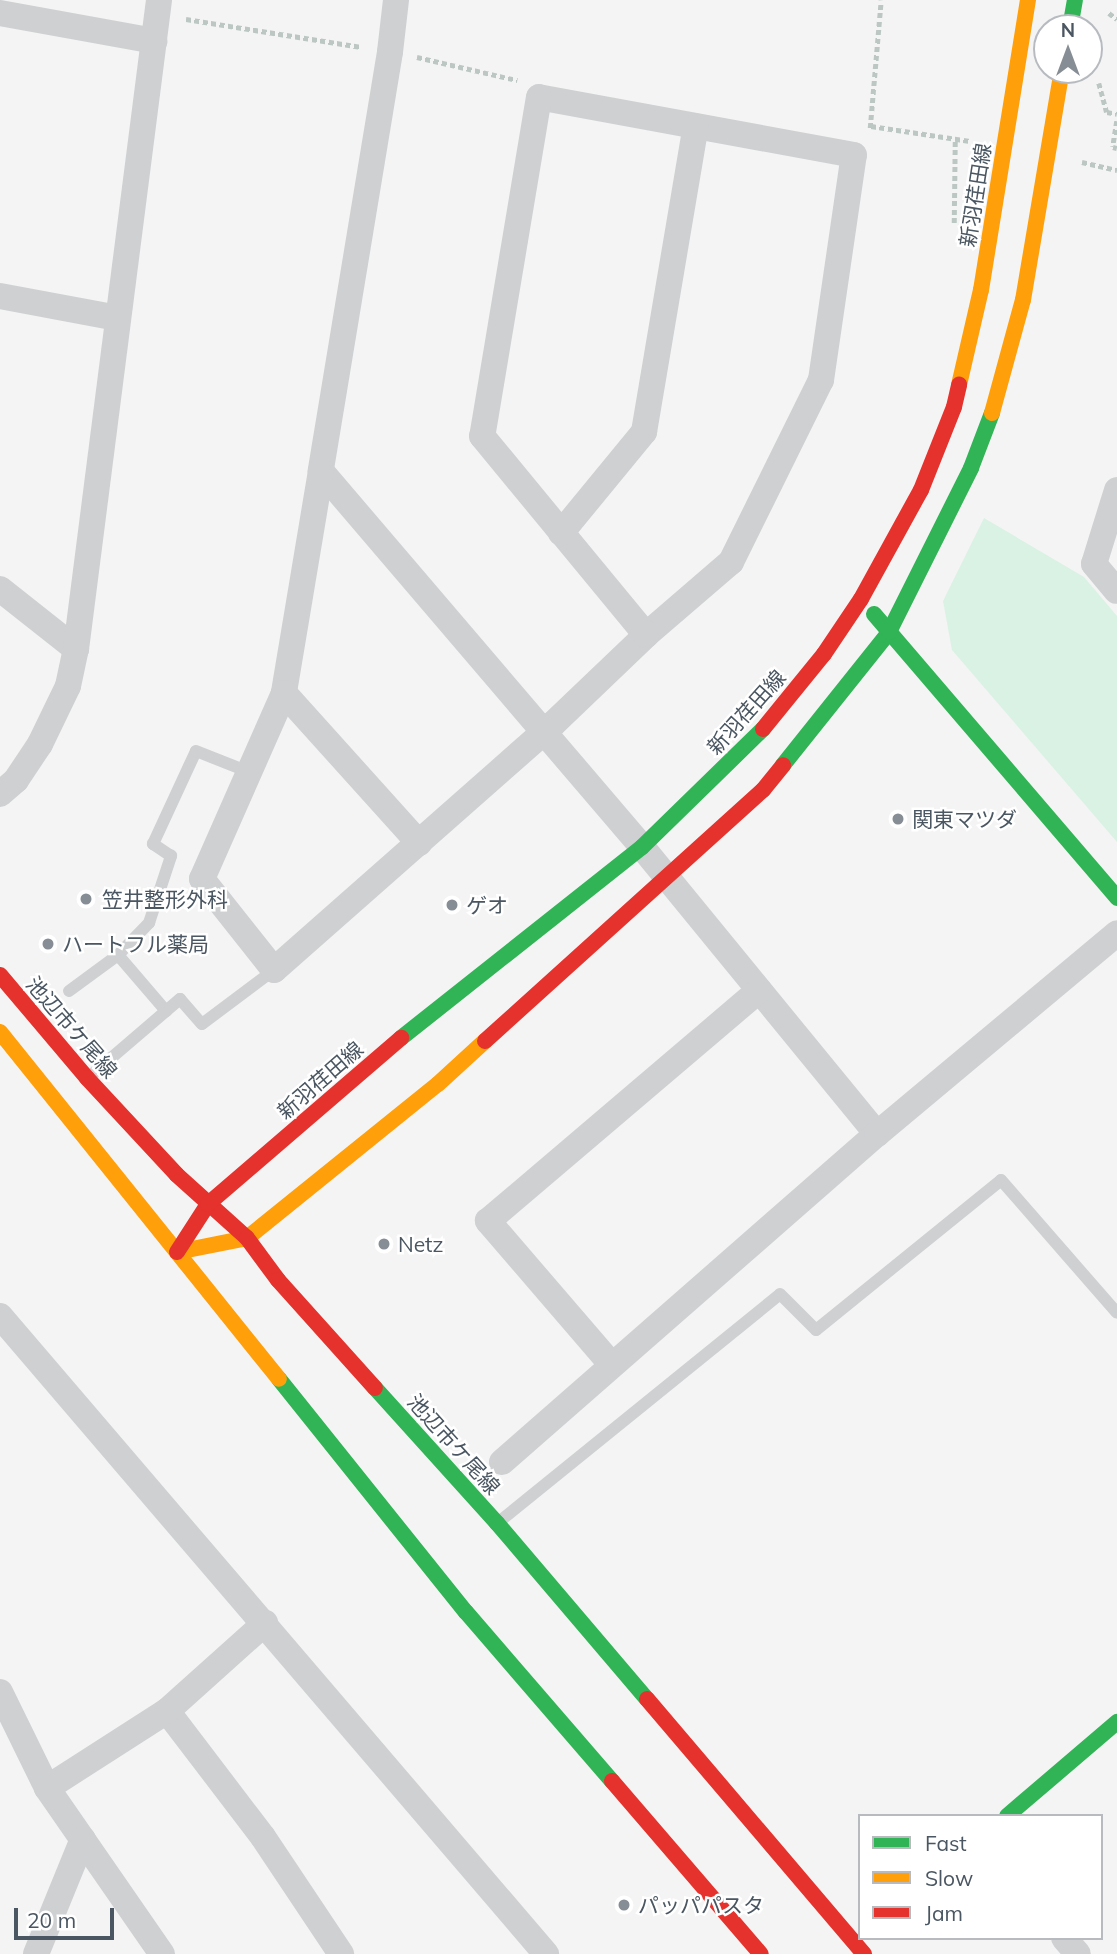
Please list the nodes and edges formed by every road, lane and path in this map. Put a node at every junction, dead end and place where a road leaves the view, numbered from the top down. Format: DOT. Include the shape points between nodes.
graph roads {
  1 [pos="396,0"];
  2 [pos="881,0"];
  3 [pos="1028,0"];
  4 [pos="158,7"];
  5 [pos="0,13"];
  6 [pos="1108,13"];
  7 [pos="1117,19"];
  8 [pos="154,41"];
  9 [pos="390,52"];
  10 [pos="1060,84"];
  11 [pos="1099,84"];
  12 [pos="539,97"];
  13 [pos="1117,114"];
  14 [pos="1117,121"];
  15 [pos="696,126"];
  16 [pos="955,138"];
  17 [pos="1117,148"];
  18 [pos="854,155"];
  19 [pos="954,223"];
  20 [pos="0,296"];
  21 [pos="117,318"];
  22 [pos="321,471"];
  23 [pos="1117,490"];
  24 [pos="561,533"];
  25 [pos="0,589"];
  26 [pos="1117,591"];
  27 [pos="861,599"];
  28 [pos="889,632"];
  29 [pos="646,635"];
  30 [pos="76,649"];
  31 [pos="284,693"];
  32 [pos="543,733"];
  33 [pos="249,772"];
  34 [pos="0,794"];
  35 [pos="419,843"];
  36 [pos="642,846"];
  37 [pos="667,880"];
  38 [pos="1117,898"];
  39 [pos="1117,933"];
  40 [pos="118,955"];
  41 [pos="274,970"];
  42 [pos="0,975"];
  43 [pos="759,990"];
  44 [pos="69,991"];
  45 [pos="166,1011"];
  46 [pos="0,1032"];
  47 [pos="88,1078"];
  48 [pos="877,1134"];
  49 [pos="208,1204"];
  50 [pos="247,1238"];
  51 [pos="177,1252"];
  52 [pos="1117,1313"];
  53 [pos="0,1316"];
  54 [pos="9,1346"];
  55 [pos="611,1364"];
  56 [pos="502,1462"];
  57 [pos="497,1523"];
  58 [pos="265,1623"];
  59 [pos="0,1692"];
  60 [pos="167,1712"];
  61 [pos="1117,1722"];
  62 [pos="47,1788"];
  63 [pos="1009,1814"];
  64 [pos="83,1839"];
  65 [pos="857,1938"];
  66 [pos="1066,1940"];
  67 [pos="36,1954"];
  68 [pos="162,1954"];
  69 [pos="341,1954"];
  70 [pos="546,1954"];
  71 [pos="761,1954"];
  72 [pos="838,1954"];
  73 [pos="864,1954"];
  74 [pos="1078,1954"];
  1 -- 9 [label="street"];
  2 -- 18 [label="path" via="871,126"];
  3 -- 27 [label="street, 新羽荏田線" via="981,290 954,407 921,490"];
  4 -- 8 [label="street"];
  4 -- 9 [label="path"];
  5 -- 8 [label="street"];
  6 -- 7 [label="path"];
  8 -- 21 [label="street"];
  9 -- 12 [label="path" via="513,77"];
  9 -- 22 [label="street"];
  10 -- 28 [label="street" via="1023,300 998,398 971,468"];
  11 -- 13 [label="path" via="1107,112"];
  12 -- 15 [label="street"];
  12 -- 24 [label="street" via="482,436"];
  14 -- 17 [label="path"];
  15 -- 18 [label="street"];
  15 -- 24 [label="street" via="643,432"];
  16 -- 19 [label="path"];
  18 -- 29 [label="street" via="821,380 731,562"];
  20 -- 21 [label="street"];
  21 -- 30 [label="street"];
  22 -- 31 [label="street"];
  22 -- 32 [label="street"];
  23 -- 26 [label="street" via="1094,564"];
  24 -- 29 [label="street"];
  25 -- 30 [label="street"];
  27 -- 28 [label="street"];
  27 -- 36 [label="street, 新羽荏田線" via="810,672 752,742"];
  28 -- 37 [label="street" via="763,790"];
  28 -- 38 [label="street"];
  29 -- 32 [label="street"];
  30 -- 34 [label="street" via="68,686 40,744 16,780"];
  31 -- 33 [label="street"];
  31 -- 35 [label="street"];
  32 -- 35 [label="street"];
  32 -- 36 [label="street"];
  33 -- 40 [label="lane" via="197,751 153,844 171,856 149,923"];
  33 -- 41 [label="street" via="202,879"];
  35 -- 41 [label="street"];
  36 -- 37 [label="street"];
  36 -- 49 [label="street, 新羽荏田線" via="406,1034"];
  37 -- 43 [label="street"];
  37 -- 50 [label="street" via="438,1084"];
  39 -- 48 [label="street"];
  40 -- 44 [label="lane"];
  40 -- 45 [label="lane"];
  41 -- 45 [label="lane" via="202,1024 180,999"];
  42 -- 47 [label="street, 池辺市ケ尾線"];
  43 -- 48 [label="street"];
  43 -- 55 [label="street" via="488,1220"];
  45 -- 47 [label="lane"];
  46 -- 51 [label="street"];
  47 -- 49 [label="street, 池辺市ケ尾線"];
  48 -- 55 [label="street"];
  49 -- 50 [label="street, 池辺市ケ尾線"];
  49 -- 51 [label="street, 新羽荏田線"];
  50 -- 51 [label="street"];
  50 -- 57 [label="street, 池辺市ケ尾線" via="278,1280"];
  51 -- 71 [label="street" via="466,1612"];
  52 -- 57 [label="lane" via="1001,1180 816,1330 780,1294"];
  53 -- 54 [label="street"];
  54 -- 58 [label="street"];
  55 -- 56 [label="street"];
  57 -- 65 [label="street, 池辺市ケ尾線"];
  58 -- 60 [label="street"];
  58 -- 70 [label="street"];
  59 -- 62 [label="street"];
  60 -- 62 [label="street"];
  60 -- 69 [label="street" via="263,1837"];
  61 -- 63 [label="street"];
  62 -- 64 [label="street"];
  64 -- 67 [label="street"];
  64 -- 68 [label="street"];
  65 -- 72 [label="street"];
  65 -- 73 [label="street, 池辺市ケ尾線"];
  66 -- 74 [label="street"];
}
